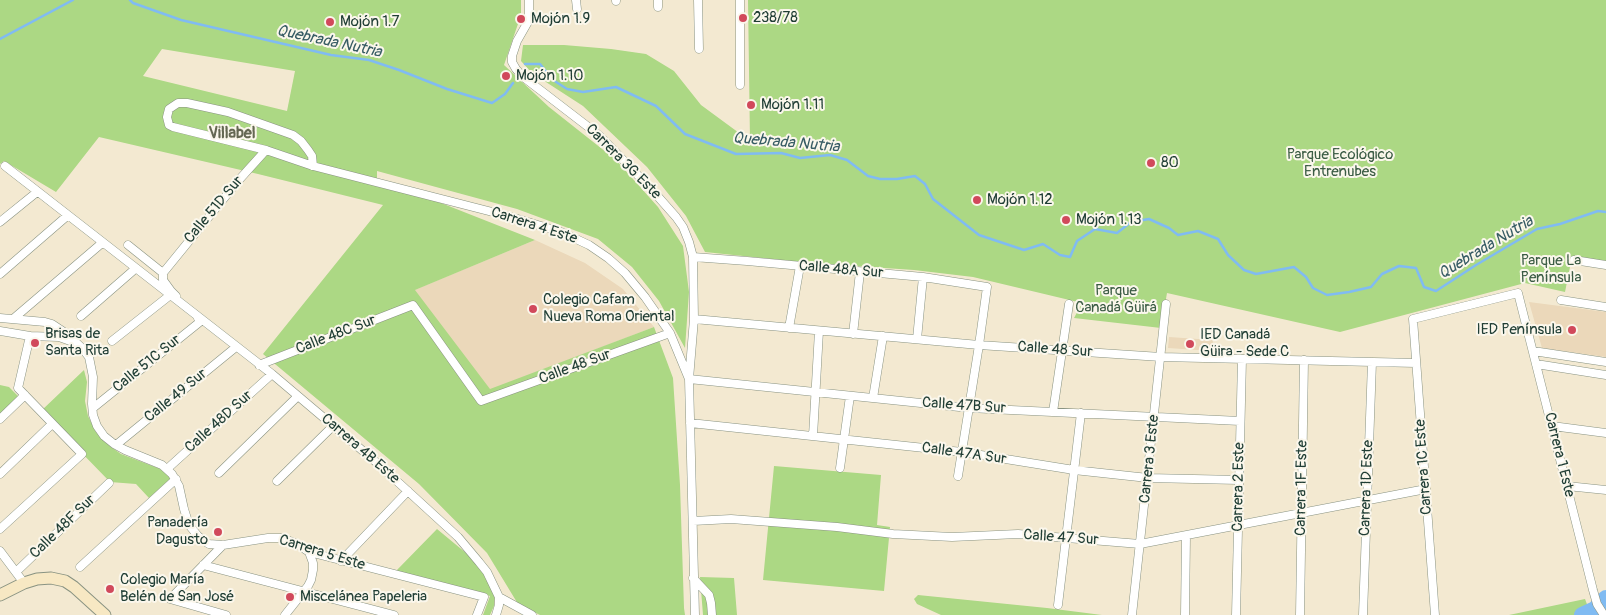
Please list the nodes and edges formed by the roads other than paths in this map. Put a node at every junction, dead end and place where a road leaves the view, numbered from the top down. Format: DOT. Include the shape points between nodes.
graph roads {
  1 [pos="529,0"];
  2 [pos="576,0"];
  3 [pos="698,0"];
  4 [pos="740,0"];
  5 [pos="577,9"];
  6 [pos="699,48"];
  7 [pos="740,85"];
  8 [pos="266,150"];
  9 [pos="5,166"];
  10 [pos="313,166"];
  11 [pos="37,192"];
  12 [pos="67,216"];
  13 [pos="0,222"];
  14 [pos="102,243"];
  15 [pos="128,245"];
  16 [pos="693,257"];
  17 [pos="1574,260"];
  18 [pos="1606,264"];
  19 [pos="800,266"];
  20 [pos="135,269"];
  21 [pos="163,272"];
  22 [pos="860,272"];
  23 [pos="0,274"];
  24 [pos="923,277"];
  25 [pos="169,296"];
  26 [pos="1561,300"];
  27 [pos="1069,304"];
  28 [pos="1166,304"];
  29 [pos="1606,307"];
  30 [pos="81,316"];
  31 [pos="0,318"];
  32 [pos="14,319"];
  33 [pos="1413,319"];
  34 [pos="201,320"];
  35 [pos="694,320"];
  36 [pos="789,328"];
  37 [pos="0,331"];
  38 [pos="819,331"];
  39 [pos="670,333"];
  40 [pos="853,334"];
  41 [pos="30,336"];
  42 [pos="883,336"];
  43 [pos="917,339"];
  44 [pos="112,341"];
  45 [pos="77,343"];
  46 [pos="980,345"];
  47 [pos="236,347"];
  48 [pos="1062,350"];
  49 [pos="1533,351"];
  50 [pos="1161,357"];
  51 [pos="1242,359"];
  52 [pos="1304,360"];
  53 [pos="1372,362"];
  54 [pos="1606,362"];
  55 [pos="1416,363"];
  56 [pos="1536,364"];
  57 [pos="259,365"];
  58 [pos="272,374"];
  59 [pos="1606,375"];
  60 [pos="689,379"];
  61 [pos="816,392"];
  62 [pos="25,395"];
  63 [pos="298,396"];
  64 [pos="850,396"];
  65 [pos="873,398"];
  66 [pos="481,401"];
  67 [pos="93,408"];
  68 [pos="969,408"];
  69 [pos="1053,412"];
  70 [pos="1081,413"];
  71 [pos="1154,417"];
  72 [pos="0,419"];
  73 [pos="1240,421"];
  74 [pos="690,423"];
  75 [pos="52,424"];
  76 [pos="333,426"];
  77 [pos="1552,426"];
  78 [pos="1606,433"];
  79 [pos="813,436"];
  80 [pos="845,440"];
  81 [pos="116,445"];
  82 [pos="962,452"];
  83 [pos="840,468"];
  84 [pos="167,469"];
  85 [pos="1074,470"];
  86 [pos="220,473"];
  87 [pos="0,474"];
  88 [pos="958,476"];
  89 [pos="1148,478"];
  90 [pos="176,479"];
  91 [pos="1239,480"];
  92 [pos="277,481"];
  93 [pos="110,483"];
  94 [pos="1567,486"];
  95 [pos="1426,489"];
  96 [pos="1606,490"];
  97 [pos="408,491"];
  98 [pos="1367,501"];
  99 [pos="1302,513"];
  100 [pos="693,521"];
  101 [pos="1238,526"];
  102 [pos="0,530"];
  103 [pos="1186,536"];
  104 [pos="1066,538"];
  105 [pos="1140,544"];
  106 [pos="223,546"];
  107 [pos="0,551"];
  108 [pos="308,552"];
  109 [pos="341,561"];
  110 [pos="203,566"];
  111 [pos="80,567"];
  112 [pos="16,572"];
  113 [pos="694,578"];
  114 [pos="24,583"];
  115 [pos="303,592"];
  116 [pos="0,596"];
  117 [pos="499,597"];
  118 [pos="1058,605"];
  119 [pos="1602,612"];
  120 [pos="106,615"];
  121 [pos="226,615"];
  122 [pos="285,615"];
  123 [pos="394,615"];
  124 [pos="476,615"];
  125 [pos="496,615"];
  126 [pos="532,615"];
  127 [pos="695,615"];
  128 [pos="712,615"];
  129 [pos="1132,615"];
  130 [pos="1185,615"];
  131 [pos="1236,615"];
  132 [pos="1300,615"];
  133 [pos="1363,615"];
  134 [pos="1435,615"];
  1 -- 16 [label="street, Carrera 3G Este" via="529,20 517,41 512,62 522,76 600,136 653,191 683,227"];
  2 -- 5 [label="street"];
  3 -- 6 [label="street"];
  4 -- 7 [label="street"];
  8 -- 10 [label="street, Carrera 4 Este"];
  8 -- 10 [label="street, Carrera 4 Este" via="173,127 167,117 169,109 178,102 187,103 228,112 292,135 308,150"];
  8 -- 21 [label="street, Calle 51D Sur"];
  9 -- 11 [label="street, Carrera 4B Este"];
  10 -- 39 [label="street, Carrera 4 Este" via="561,232 588,245 625,273"];
  11 -- 12 [label="street, Carrera 4B Este"];
  11 -- 13 [label="street"];
  12 -- 14 [label="street, Carrera 4B Este"];
  12 -- 23 [label="street"];
  14 -- 20 [label="street, Carrera 4B Este"];
  14 -- 32 [label="street"];
  15 -- 21 [label="street"];
  16 -- 19 [label="street, Calle 48A Sur"];
  16 -- 35 [label="street, Carrera 4 Este"];
  17 -- 18 [label="street"];
  19 -- 22 [label="street, Calle 48A Sur"];
  19 -- 36 [label="street"];
  20 -- 25 [label="street, Carrera 4B Este"];
  20 -- 30 [label="street"];
  21 -- 34 [label="street, Carrera 4B Este" via="163,280 170,291"];
  22 -- 24 [label="street, Calle 48A Sur"];
  22 -- 40 [label="street"];
  24 -- 43 [label="street"];
  24 -- 46 [label="street, Calle 48A Sur" via="987,287"];
  25 -- 34 [label="street, Carrera 4B Este"];
  25 -- 44 [label="street"];
  26 -- 29 [label="street"];
  27 -- 48 [label="street"];
  28 -- 50 [label="street, Carrera 3 Este"];
  31 -- 32 [label="street"];
  32 -- 45 [label="street" via="52,324"];
  33 -- 49 [label="street, Carrera 1 Este" via="1518,293"];
  33 -- 55 [label="street, Carrera 1C Este"];
  34 -- 47 [label="street, Carrera 4B Este"];
  34 -- 67 [label="street, Calle 51C Sur"];
  35 -- 36 [label="street, Calle 48 Sur"];
  35 -- 60 [label="street, Carrera 4 Este"];
  36 -- 38 [label="street, Calle 48 Sur"];
  37 -- 41 [label="street"];
  38 -- 40 [label="street, Calle 48 Sur"];
  38 -- 61 [label="street"];
  39 -- 60 [label="street, Carrera 4 Este"];
  39 -- 66 [label="street, Calle 48 Sur"];
  40 -- 42 [label="street, Calle 48 Sur"];
  41 -- 45 [label="street" via="59,337"];
  41 -- 62 [label="street" via="18,388"];
  42 -- 43 [label="street, Calle 48 Sur"];
  42 -- 65 [label="street"];
  43 -- 46 [label="street, Calle 48 Sur"];
  45 -- 67 [label="street" via="89,357"];
  46 -- 48 [label="street, Calle 48 Sur"];
  46 -- 68 [label="street"];
  47 -- 57 [label="street, Carrera 4B Este"];
  47 -- 81 [label="street, Calle 49 Sur"];
  48 -- 50 [label="street, Calle 48 Sur"];
  48 -- 69 [label="street"];
  49 -- 54 [label="street"];
  49 -- 56 [label="street, Carrera 1 Este"];
  50 -- 51 [label="street, Calle 48 Sur"];
  50 -- 71 [label="street, Carrera 3 Este"];
  51 -- 52 [label="street, Calle 48 Sur"];
  51 -- 73 [label="street, Carrera 2 Este"];
  52 -- 53 [label="street, Calle 48 Sur"];
  52 -- 99 [label="street, Carrera 1F Este"];
  53 -- 55 [label="street, Calle 48 Sur"];
  53 -- 98 [label="street, Carrera 1D Este"];
  55 -- 95 [label="street, Carrera 1C Este"];
  56 -- 59 [label="street"];
  56 -- 77 [label="street, Carrera 1 Este"];
  57 -- 58 [label="street, Carrera 4B Este"];
  57 -- 66 [label="street, Calle 48C Sur" via="413,305"];
  58 -- 63 [label="street, Carrera 4B Este"];
  58 -- 84 [label="street, Calle 48D Sur"];
  60 -- 61 [label="street, Calle 47B Sur"];
  60 -- 74 [label="street, Carrera 4 Este"];
  61 -- 64 [label="street, Calle 47B Sur"];
  61 -- 79 [label="street"];
  62 -- 72 [label="street"];
  62 -- 75 [label="street"];
  63 -- 76 [label="street, Carrera 4B Este"];
  63 -- 86 [label="street"];
  64 -- 65 [label="street, Calle 47B Sur"];
  64 -- 80 [label="street"];
  65 -- 68 [label="street, Calle 47B Sur"];
  67 -- 81 [label="street" via="97,426"];
  68 -- 69 [label="street, Calle 47B Sur"];
  68 -- 82 [label="street"];
  69 -- 70 [label="street, Calle 47B Sur"];
  70 -- 71 [label="street, Calle 47B Sur"];
  70 -- 85 [label="street"];
  71 -- 73 [label="street, Calle 47B Sur"];
  71 -- 89 [label="street, Carrera 3 Este"];
  73 -- 91 [label="street, Carrera 2 Este"];
  74 -- 79 [label="street, Calle 47A Sur"];
  74 -- 100 [label="street, Carrera 4 Este"];
  75 -- 87 [label="street"];
  75 -- 102 [label="street" via="82,454"];
  76 -- 92 [label="street"];
  76 -- 97 [label="street, Carrera 4B Este"];
  77 -- 78 [label="street"];
  77 -- 94 [label="street, Carrera 1 Este"];
  79 -- 80 [label="street, Calle 47A Sur"];
  80 -- 82 [label="street, Calle 47A Sur"];
  80 -- 83 [label="street"];
  81 -- 84 [label="street"];
  82 -- 85 [label="street, Calle 47A Sur"];
  82 -- 88 [label="street"];
  84 -- 90 [label="street"];
  85 -- 89 [label="street, Calle 47A Sur"];
  85 -- 104 [label="street"];
  89 -- 91 [label="street, Calle 47A Sur"];
  89 -- 105 [label="street, Carrera 3 Este"];
  90 -- 106 [label="street" via="186,517 193,530 209,544"];
  90 -- 111 [label="street"];
  91 -- 101 [label="street, Carrera 2 Este"];
  93 -- 112 [label="street, Calle 48F Sur"];
  94 -- 96 [label="street"];
  94 -- 119 [label="street, Carrera 1 Este"];
  95 -- 98 [label="street, Calle 47 Sur"];
  95 -- 134 [label="street, Carrera 1C Este"];
  97 -- 109 [label="street"];
  97 -- 117 [label="street, Carrera 4B Este" via="458,537 487,572"];
  98 -- 99 [label="street, Calle 47 Sur"];
  98 -- 133 [label="street, Carrera 1D Este"];
  99 -- 101 [label="street, Calle 47 Sur"];
  99 -- 132 [label="street, Carrera 1F Este"];
  100 -- 104 [label="street, Calle 47 Sur" via="731,520 952,537 1018,534"];
  100 -- 113 [label="street, Carrera 4 Este"];
  101 -- 103 [label="street, Calle 47 Sur"];
  101 -- 131 [label="street, Carrera 2 Este"];
  103 -- 105 [label="street, Calle 47 Sur"];
  103 -- 130 [label="street"];
  104 -- 105 [label="street, Calle 47 Sur"];
  104 -- 118 [label="street"];
  105 -- 129 [label="street, Carrera 3 Este"];
  106 -- 108 [label="street, Carrera 5 Este" via="282,538"];
  106 -- 110 [label="street"];
  107 -- 112 [label="street"];
  108 -- 109 [label="street, Carrera 5 Este"];
  108 -- 115 [label="street" via="313,570"];
  109 -- 124 [label="street, Carrera 5 Este" via="484,598"];
  110 -- 115 [label="street"];
  110 -- 121 [label="street" via="170,599"];
  112 -- 114 [label="street"];
  113 -- 127 [label="street, Carrera 4 Este"];
  113 -- 128 [label="street" via="709,595"];
  114 -- 116 [label="street"];
  114 -- 120 [label="street" via="51,578 65,581"];
  115 -- 122 [label="street"];
  115 -- 123 [label="street"];
  117 -- 125 [label="street"];
  117 -- 126 [label="street"];
}
